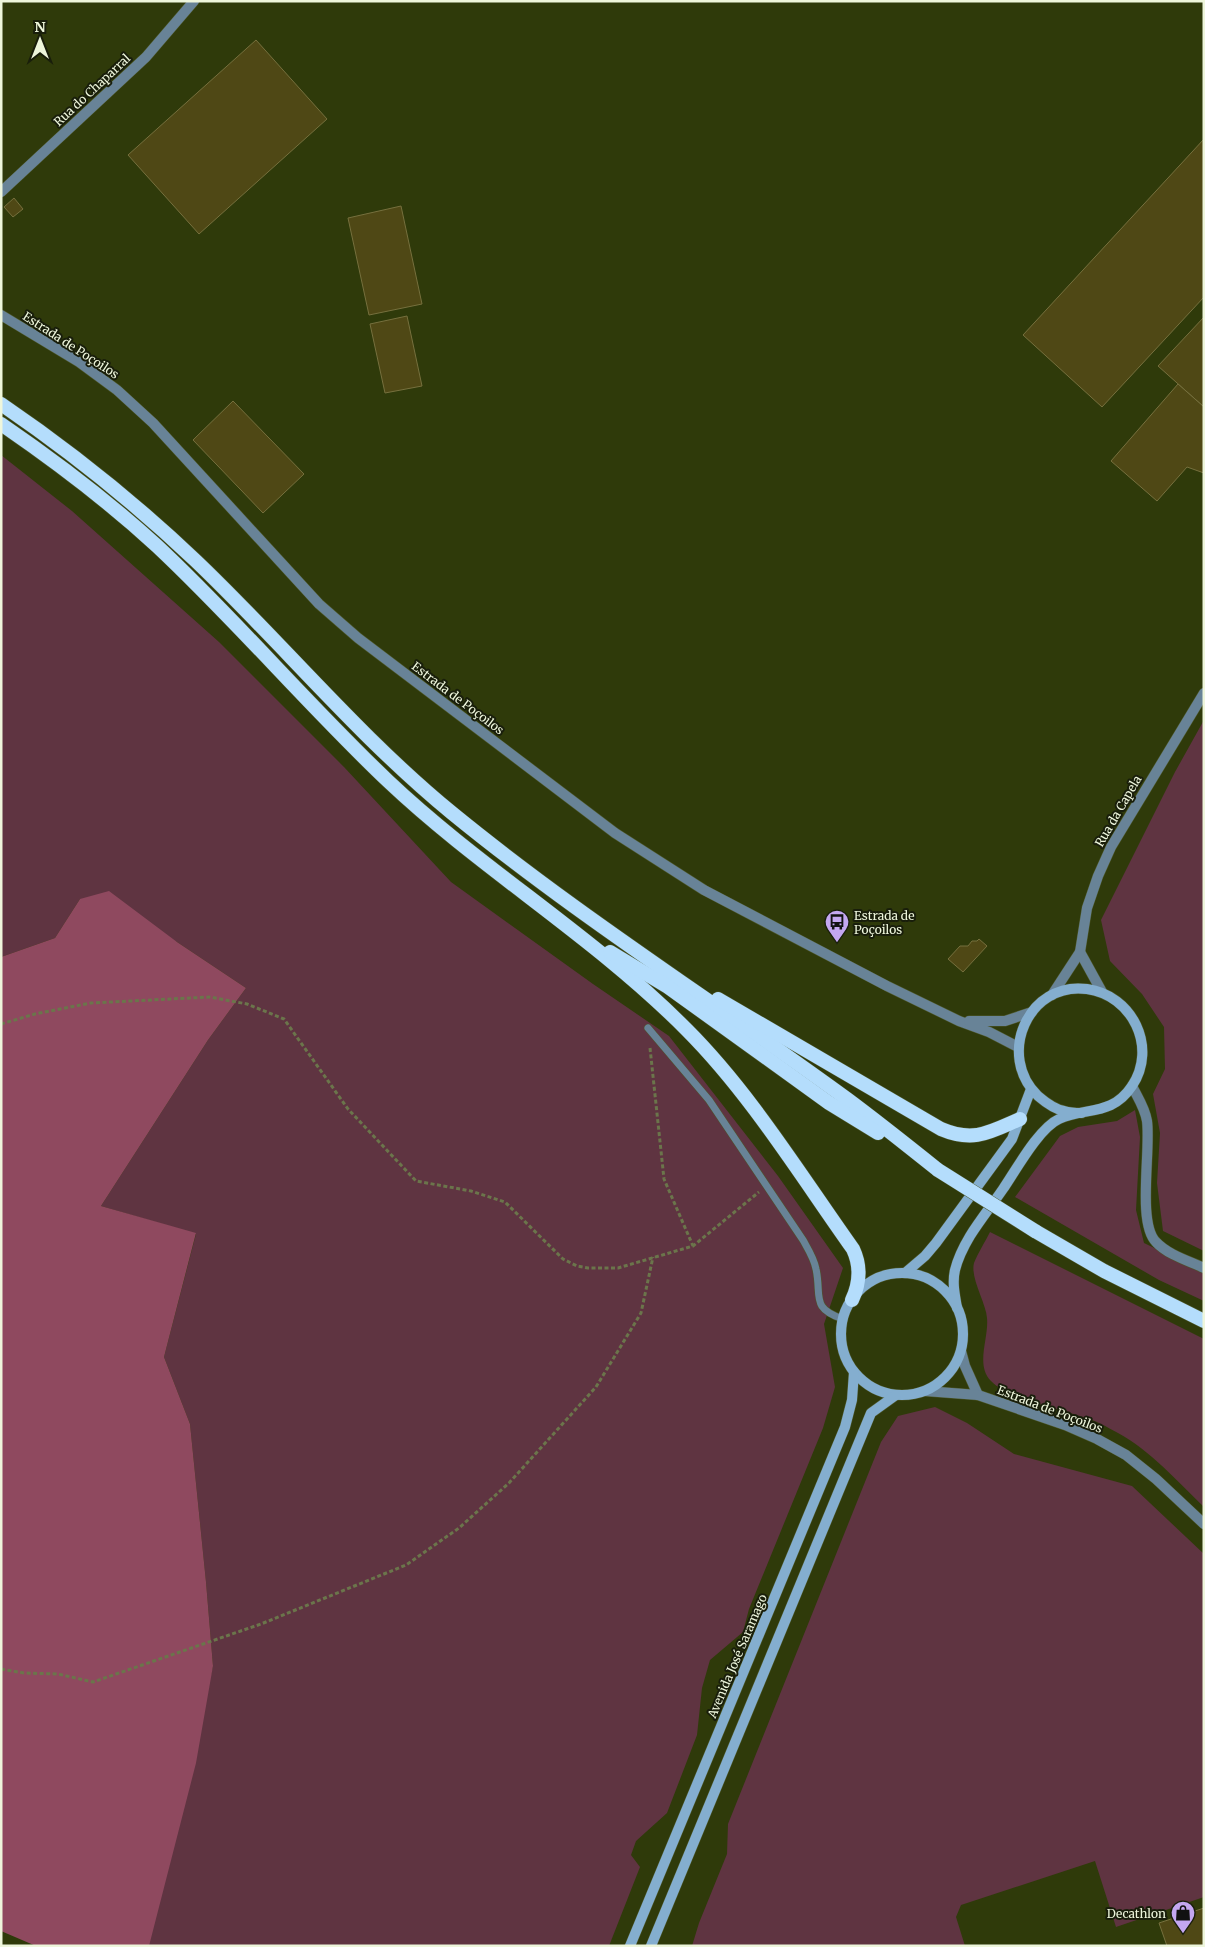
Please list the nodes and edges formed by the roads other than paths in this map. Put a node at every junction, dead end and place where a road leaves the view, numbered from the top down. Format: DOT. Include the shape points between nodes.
graph roads {
  1 [pos="194,1"];
  2 [pos="1,192"];
  3 [pos="1,315"];
  4 [pos="1,404"];
  5 [pos="1,424"];
  6 [pos="1204,693"];
  7 [pos="586,916"];
  8 [pos="577,932"];
  9 [pos="1080,952"];
  10 [pos="1102,992"];
  11 [pos="1052,996"];
  12 [pos="1032,1012"];
  13 [pos="959,1021"];
  14 [pos="648,1028"];
  15 [pos="1018,1047"];
  16 [pos="1132,1086"];
  17 [pos="1031,1089"];
  18 [pos="1082,1113"];
  19 [pos="1020,1119"];
  20 [pos="938,1170"];
  21 [pos="1204,1268"];
  22 [pos="905,1273"];
  23 [pos="852,1300"];
  24 [pos="957,1308"];
  25 [pos="843,1319"];
  26 [pos="1204,1321"];
  27 [pos="961,1351"];
  28 [pos="854,1372"];
  29 [pos="925,1391"];
  30 [pos="896,1395"];
  31 [pos="978,1395"];
  32 [pos="1204,1524"];
  33 [pos="630,1946"];
  34 [pos="651,1946"];
  1 -- 2 [label="street, Rua do Chaparral" via="146,57"];
  3 -- 13 [label="street, Estrada de Poçoilos" via="79,362 117,390 154,423 319,604 358,638 615,833 704,890"];
  4 -- 7 [label="highway" via="98,476 196,562 380,749 451,813"];
  5 -- 8 [label="highway" via="107,503 155,545 328,723 430,819"];
  6 -- 9 [label="street, Rua da Capela" via="1111,847 1087,908"];
  7 -- 19 [label="highway" via="702,990 955,1135 987,1133"];
  7 -- 20 [label="highway" via="848,1099"];
  8 -- 20 [label="highway" via="668,987 829,1102"];
  8 -- 23 [label="highway" via="686,1028 722,1066 857,1256 858,1288"];
  9 -- 10 [label="street"];
  9 -- 11 [label="street, Rua da Capela"];
  10 -- 11 [label="main road, Estrada de Poçoilos" via="1076,989"];
  10 -- 16 [label="main road, Estrada de Poçoilos" via="1132,1015 1140,1032 1143,1050 1140,1069"];
  11 -- 12 [label="main road, Estrada de Poçoilos"];
  12 -- 13 [label="street, Estrada de Poçoilos" via="1005,1021"];
  12 -- 15 [label="main road, Estrada de Poçoilos" via="1022,1028"];
  13 -- 15 [label="street, Estrada de Poçoilos"];
  14 -- 25 [label="lane" via="710,1100 812,1254 821,1307"];
  15 -- 17 [label="main road, Estrada de Poçoilos" via="1023,1076"];
  16 -- 18 [label="main road, Estrada de Poçoilos" via="1119,1100 1102,1110"];
  16 -- 21 [label="street" via="1144,1108 1147,1122 1148,1231 1156,1243"];
  17 -- 18 [label="main road, Estrada de Poçoilos" via="1054,1107"];
  17 -- 19 [label="main road, Estrada de Poçoilos"];
  18 -- 24 [label="main road, Estrada de Poçoilos" via="1059,1119 1040,1135 970,1236 955,1272"];
  19 -- 22 [label="main road, Estrada de Poçoilos" via="1012,1138 936,1243"];
  20 -- 26 [label="highway, bridge" via="1104,1271"];
  22 -- 23 [label="main road, Estrada de Poçoilos" via="875,1280"];
  22 -- 24 [label="main road, Estrada de Poçoilos" via="936,1283"];
  23 -- 25 [label="main road, Estrada de Poçoilos"];
  24 -- 27 [label="main road, Estrada de Poçoilos" via="963,1324"];
  25 -- 28 [label="main road, Estrada de Poçoilos" via="841,1341"];
  27 -- 29 [label="main road, Estrada de Poçoilos" via="948,1375"];
  27 -- 31 [label="street, Estrada de Poçoilos"];
  28 -- 30 [label="main road, Estrada de Poçoilos" via="872,1387"];
  28 -- 33 [label="main road, Avenida José Saramago" via="852,1400 845,1427"];
  29 -- 30 [label="main road, Estrada de Poçoilos"];
  29 -- 31 [label="street, Estrada de Poçoilos"];
  30 -- 34 [label="main road" via="871,1413"];
  31 -- 32 [label="street, Estrada de Poçoilos" via="1065,1426 1126,1455"];
}
